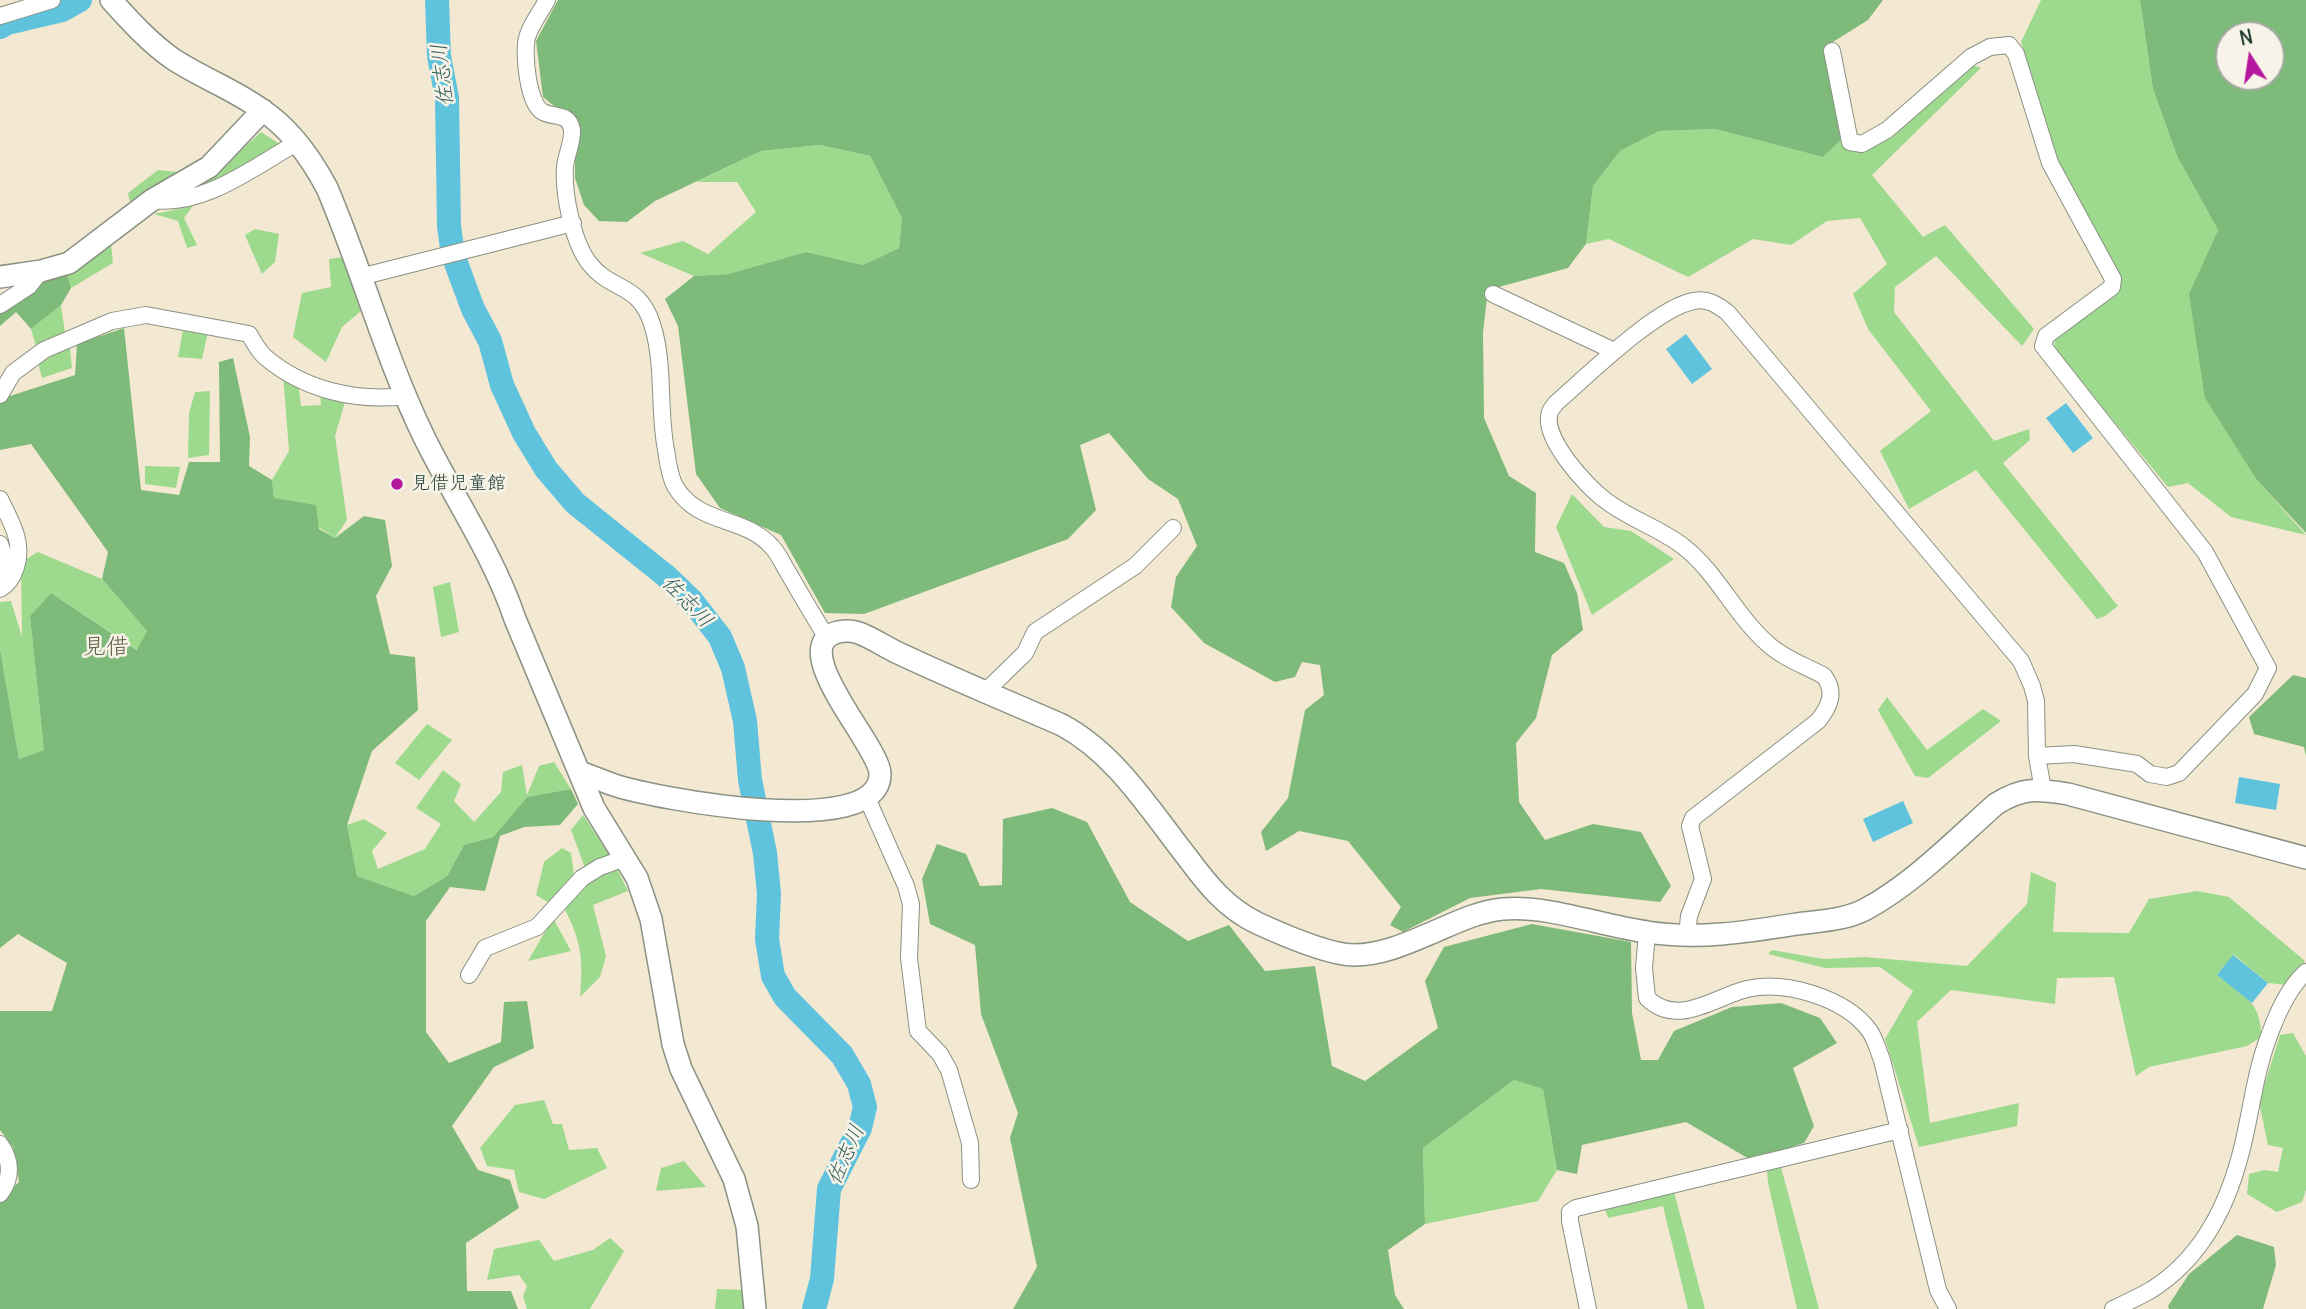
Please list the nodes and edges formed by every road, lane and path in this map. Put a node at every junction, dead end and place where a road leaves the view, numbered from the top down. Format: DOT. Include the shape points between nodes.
graph roads {
  1 [pos="52,0"];
  2 [pos="111,0"];
  3 [pos="547,0"];
  4 [pos="0,16"];
  5 [pos="1832,51"];
  6 [pos="263,110"];
  7 [pos="298,142"];
  8 [pos="152,200"];
  9 [pos="573,223"];
  10 [pos="41,271"];
  11 [pos="0,276"];
  12 [pos="360,277"];
  13 [pos="1493,294"];
  14 [pos="0,305"];
  15 [pos="1614,351"];
  16 [pos="0,395"];
  17 [pos="406,396"];
  18 [pos="0,499"];
  19 [pos="1173,528"];
  20 [pos="0,544"];
  21 [pos="4,587"];
  22 [pos="827,638"];
  23 [pos="985,692"];
  24 [pos="2037,756"];
  25 [pos="580,772"];
  26 [pos="2043,790"];
  27 [pos="867,798"];
  28 [pos="625,858"];
  29 [pos="2306,858"];
  30 [pos="1647,932"];
  31 [pos="1687,936"];
  32 [pos="2306,972"];
  33 [pos="469,975"];
  34 [pos="1900,1130"];
  35 [pos="0,1144"];
  36 [pos="971,1180"];
  37 [pos="0,1194"];
  38 [pos="755,1309"];
  39 [pos="1588,1309"];
  40 [pos="1948,1309"];
  41 [pos="2113,1309"];
  1 -- 4 [label="street"];
  2 -- 6 [label="street" via="172,58"];
  3 -- 9 [label="street" via="527,37 525,59 534,104 569,122 572,132 565,166"];
  5 -- 24 [label="street" via="1850,142 1861,144 1887,130 1971,57 1990,47 2009,45 2016,54 2050,163 2113,279 2112,287 2046,336 2045,352 2205,552 2268,668 2255,694 2179,773 2167,777 2150,774 2137,764 2074,754"];
  6 -- 7 [label="street"];
  6 -- 8 [label="street" via="209,167"];
  7 -- 8 [label="street" via="210,192 167,202"];
  7 -- 12 [label="street" via="327,188"];
  8 -- 10 [label="street" via="69,263"];
  9 -- 12 [label="street"];
  9 -- 22 [label="street" via="590,264 635,294 647,309 659,357 661,425 676,486 691,506 706,516 742,526 773,547"];
  10 -- 11 [label="street"];
  10 -- 14 [label="street" via="29,286"];
  12 -- 17 [label="street"];
  13 -- 15 [label="street"];
  15 -- 24 [label="street" via="1670,309 1695,300 1714,302 1728,313 2021,661 2036,701"];
  15 -- 31 [label="street" via="1556,403 1549,414 1555,443 1605,501 1683,546 1713,575 1739,614 1769,646 1824,676 1830,684 1826,711 1818,721 1693,817 1690,826 1703,879"];
  16 -- 17 [label="street" via="13,373 44,350 112,321 146,315 248,334 263,355 318,388 369,398"];
  17 -- 25 [label="street" via="504,587"];
  18 -- 21 [label="street" via="19,546 15,572"];
  19 -- 23 [label="street" via="1135,566 1035,632 1025,653"];
  20 -- 21 [label="street" via="6,562"];
  22 -- 23 [label="street" via="856,631"];
  22 -- 27 [label="street" via="821,659 827,677 873,751 880,772 877,787"];
  23 -- 30 [label="street" via="1083,736 1126,779 1213,892 1256,923 1327,951 1375,953 1503,909 1546,912"];
  24 -- 26 [label="street"];
  25 -- 27 [label="street" via="615,786 741,808 824,810 848,807"];
  25 -- 28 [label="street" via="594,808"];
  26 -- 29 [label="street"];
  26 -- 31 [label="street" via="2013,793 1996,804 1896,891 1863,911 1719,936"];
  27 -- 36 [label="street" via="911,904 909,958 918,1031 949,1070 970,1143"];
  28 -- 33 [label="street" via="582,878 537,927 485,948"];
  28 -- 38 [label="street" via="651,919 681,1069 734,1179 747,1226"];
  30 -- 31 [label="street"];
  30 -- 34 [label="street" via="1644,984 1647,998 1662,1010 1699,1008 1748,989 1777,988 1821,997 1847,1009 1870,1031"];
  32 -- 41 [label="street" via="2274,1022 2261,1058 2240,1156 2223,1208 2177,1271"];
  34 -- 39 [label="street" via="1576,1208 1570,1212 1570,1221"];
  34 -- 40 [label="street" via="1938,1290"];
  35 -- 37 [label="street" via="10,1178"];
}
